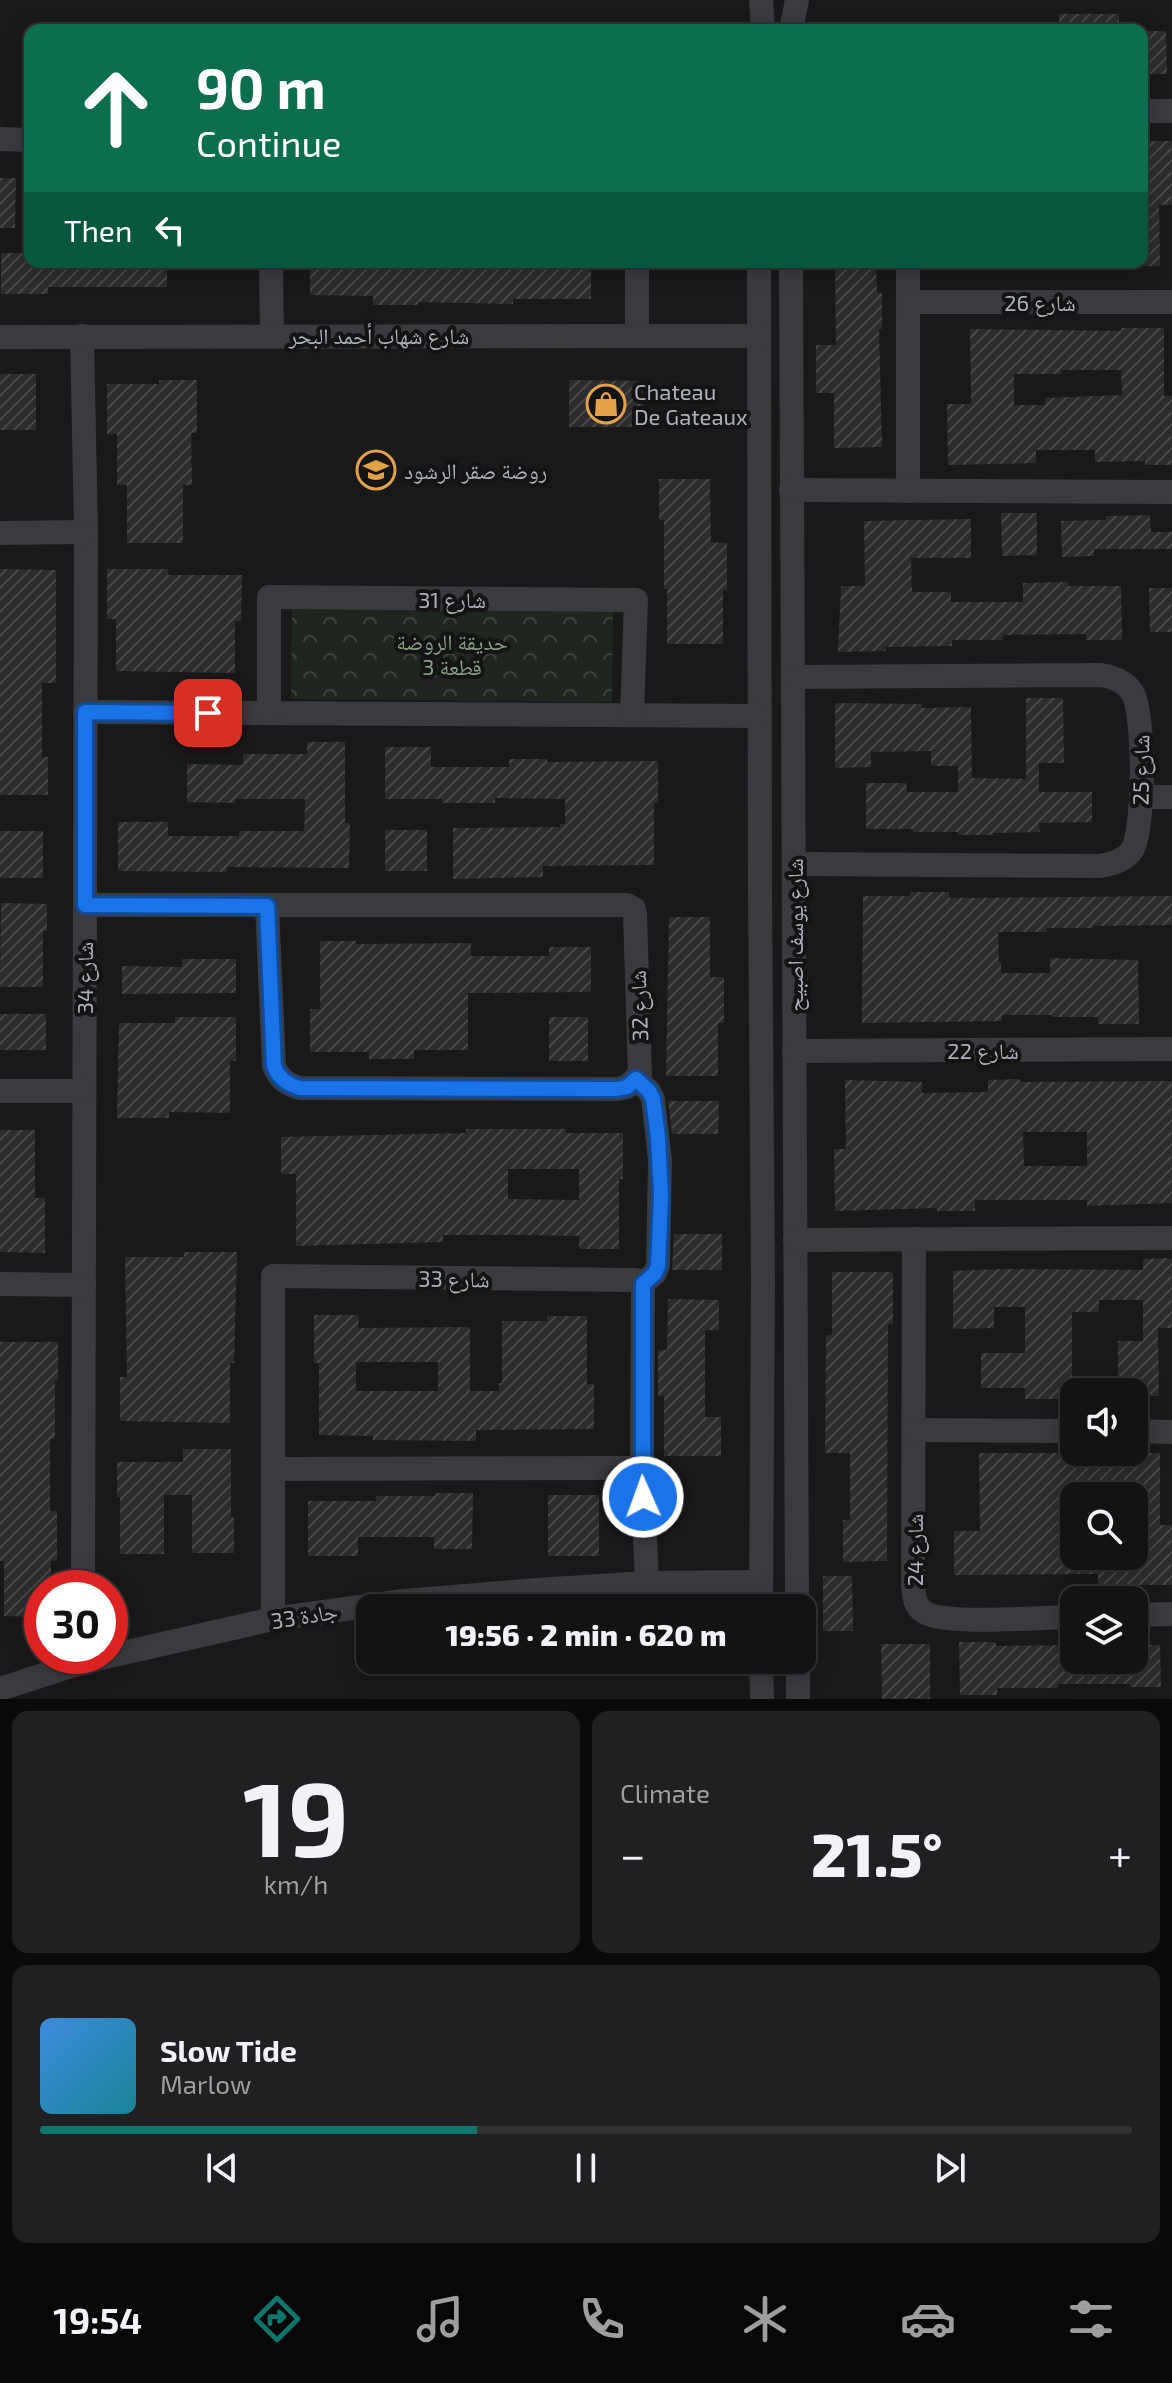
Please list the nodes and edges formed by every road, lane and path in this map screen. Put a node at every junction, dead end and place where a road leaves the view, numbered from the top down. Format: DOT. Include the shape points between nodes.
graph roads {
  1 [pos="761,0"];
  2 [pos="797,0"];
  3 [pos="763,24"];
  4 [pos="792,24"];
  5 [pos="1148,111"];
  6 [pos="1172,111"];
  7 [pos="0,139"];
  8 [pos="24,140"];
  9 [pos="271,268"];
  10 [pos="637,268"];
  11 [pos="759,268"];
  12 [pos="791,268"];
  13 [pos="908,268"];
  14 [pos="908,302"];
  15 [pos="1172,302"];
  16 [pos="637,334"];
  17 [pos="272,335"];
  18 [pos="82,336"];
  19 [pos="758,336"];
  20 [pos="0,337"];
  21 [pos="791,490"];
  22 [pos="908,491"];
  23 [pos="1172,492"];
  24 [pos="86,532"];
  25 [pos="0,533"];
  26 [pos="794,677"];
  27 [pos="85,712"];
  28 [pos="269,713"];
  29 [pos="632,715"];
  30 [pos="759,716"];
  31 [pos="1141,797"];
  32 [pos="1172,797"];
  33 [pos="794,864"];
  34 [pos="85,905"];
  35 [pos="267,906"];
  36 [pos="760,913"];
  37 [pos="793,913"];
  38 [pos="760,957"];
  39 [pos="794,957"];
  40 [pos="1172,1049"];
  41 [pos="794,1051"];
  42 [pos="636,1079"];
  43 [pos="0,1091"];
  44 [pos="84,1091"];
  45 [pos="1172,1238"];
  46 [pos="914,1239"];
  47 [pos="795,1240"];
  48 [pos="0,1284"];
  49 [pos="643,1284"];
  50 [pos="84,1285"];
  51 [pos="914,1430"];
  52 [pos="1060,1431"];
  53 [pos="1148,1431"];
  54 [pos="1172,1432"];
  55 [pos="642,1468"];
  56 [pos="273,1469"];
  57 [pos="83,1570"];
  58 [pos="760,1582"];
  59 [pos="647,1583"];
  60 [pos="760,1594"];
  61 [pos="797,1594"];
  62 [pos="1172,1614"];
  63 [pos="1148,1615"];
  64 [pos="1060,1617"];
  65 [pos="273,1619"];
  66 [pos="128,1650"];
  67 [pos="42,1674"];
  68 [pos="761,1674"];
  69 [pos="798,1674"];
  70 [pos="0,1689"];
  71 [pos="762,1699"];
  72 [pos="798,1699"];
  1 -- 3 [label="street"];
  2 -- 4 [label="street"];
  5 -- 6 [label="street"];
  7 -- 8 [label="street"];
  9 -- 17 [label="street"];
  10 -- 16 [label="street"];
  11 -- 19 [label="street, شارع يوسف اصبيح"];
  12 -- 21 [label="street, شارع يوسف اصبيح"];
  13 -- 14 [label="street"];
  14 -- 15 [label="street, شارع 26"];
  14 -- 22 [label="street"];
  16 -- 17 [label="street, شارع شهاب أحمد البحر"];
  16 -- 19 [label="street, شارع شهاب أحمد البحر"];
  17 -- 18 [label="street, شارع شهاب أحمد البحر"];
  18 -- 20 [label="street, شارع شهاب أحمد البحر"];
  18 -- 24 [label="street, شارع 34"];
  19 -- 30 [label="street, شارع يوسف اصبيح"];
  21 -- 22 [label="street"];
  21 -- 26 [label="street, شارع يوسف اصبيح"];
  22 -- 23 [label="street"];
  24 -- 25 [label="street"];
  24 -- 27 [label="street, شارع 34"];
  26 -- 31 [label="street, شارع 25" via="1115,678 1131,691 1138,708"];
  26 -- 33 [label="street, شارع يوسف اصبيح"];
  27 -- 28 [label="street"];
  27 -- 34 [label="street, شارع 34"];
  28 -- 29 [label="street"];
  28 -- 29 [label="street, شارع 31" via="269,597 636,600"];
  29 -- 30 [label="street"];
  30 -- 36 [label="street, شارع يوسف اصبيح"];
  31 -- 32 [label="street"];
  31 -- 33 [label="street, شارع 25" via="1131,850 1100,866"];
  33 -- 37 [label="street, شارع يوسف اصبيح"];
  34 -- 35 [label="street, شارع 32"];
  34 -- 44 [label="street, شارع 34"];
  35 -- 42 [label="street" via="274,1066 286,1083 300,1088 617,1089"];
  35 -- 42 [label="street, شارع 32" via="627,905 635,914 641,1068"];
  36 -- 37 [label="street" via="773,922"];
  36 -- 38 [label="street, شارع يوسف اصبيح"];
  37 -- 39 [label="street, شارع يوسف اصبيح"];
  38 -- 39 [label="street" via="781,946"];
  38 -- 58 [label="street, شارع يوسف اصبيح"];
  39 -- 41 [label="street, شارع يوسف اصبيح"];
  40 -- 41 [label="street, شارع 22"];
  41 -- 47 [label="street, شارع يوسف اصبيح"];
  42 -- 49 [label="street" via="653,1099 660,1160 658,1266"];
  43 -- 44 [label="street"];
  44 -- 50 [label="street, شارع 34"];
  45 -- 46 [label="street"];
  46 -- 47 [label="street"];
  46 -- 51 [label="street, شارع 24"];
  47 -- 61 [label="street, شارع يوسف اصبيح"];
  48 -- 50 [label="street"];
  49 -- 55 [label="street"];
  49 -- 56 [label="street, شارع 33" via="273,1276"];
  50 -- 57 [label="street, شارع 34"];
  51 -- 52 [label="street"];
  51 -- 64 [label="street, شارع 24" via="913,1584 918,1608 952,1620"];
  53 -- 54 [label="street"];
  55 -- 56 [label="street"];
  55 -- 59 [label="street"];
  56 -- 65 [label="street, شارع 33"];
  58 -- 59 [label="street, جادة 33"];
  58 -- 60 [label="street, شارع يوسف اصبيح"];
  59 -- 65 [label="street, جادة 33" via="404,1601"];
  62 -- 63 [label="street"];
  65 -- 66 [label="street, جادة 33"];
  67 -- 70 [label="street, جادة 33"];
  68 -- 71 [label="street"];
  69 -- 72 [label="street"];
}
